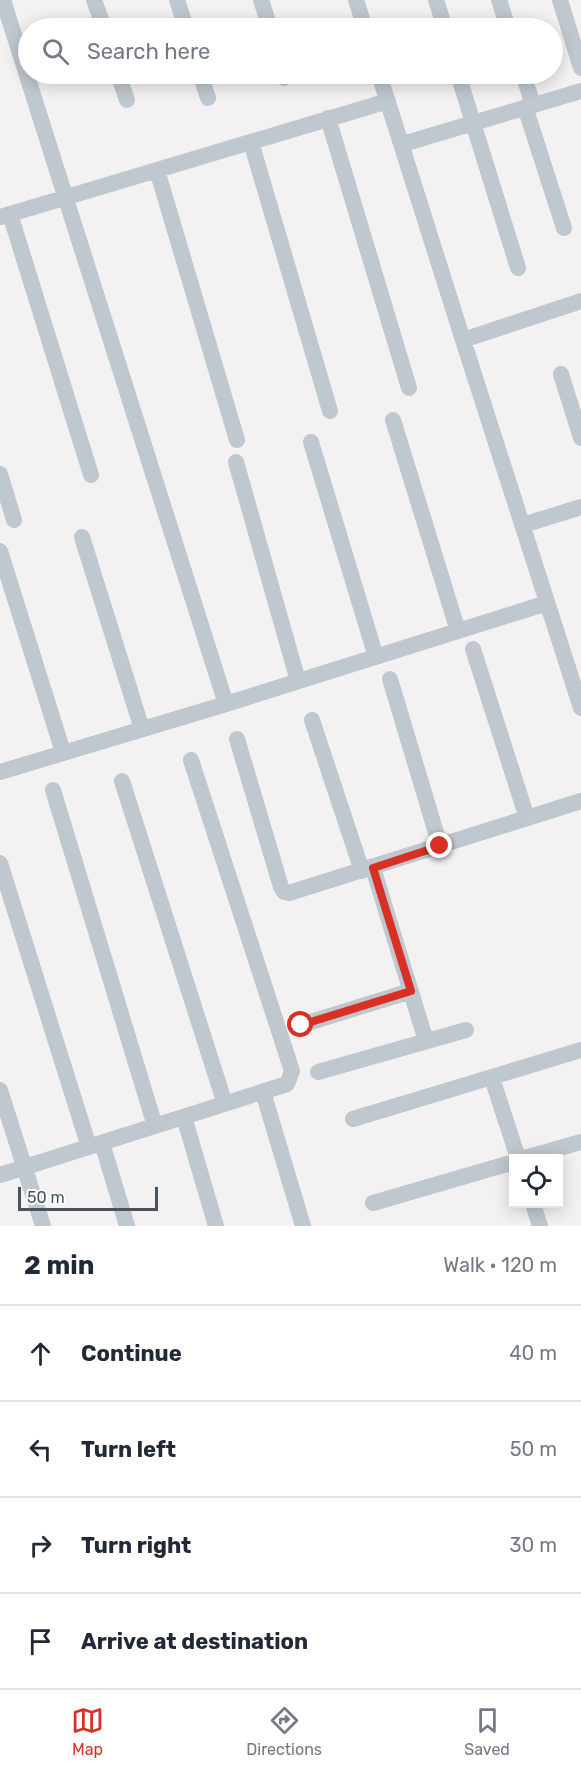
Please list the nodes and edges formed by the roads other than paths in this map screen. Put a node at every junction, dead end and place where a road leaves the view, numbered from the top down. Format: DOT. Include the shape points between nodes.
graph roads {
  1 [pos="3,0"];
  2 [pos="94,0"];
  3 [pos="177,0"];
  4 [pos="261,0"];
  5 [pos="356,0"];
  6 [pos="436,0"];
  7 [pos="499,0"];
  8 [pos="560,0"];
  9 [pos="100,18"];
  10 [pos="183,18"];
  11 [pos="267,18"];
  12 [pos="362,18"];
  13 [pos="442,18"];
  14 [pos="505,18"];
  15 [pos="18,47"];
  16 [pos="581,68"];
  17 [pos="30,84"];
  18 [pos="121,84"];
  19 [pos="203,84"];
  20 [pos="382,84"];
  21 [pos="461,84"];
  22 [pos="525,84"];
  23 [pos="581,91"];
  24 [pos="208,98"];
  25 [pos="127,100"];
  26 [pos="388,101"];
  27 [pos="529,106"];
  28 [pos="328,118"];
  29 [pos="473,124"];
  30 [pos="251,142"];
  31 [pos="403,144"];
  32 [pos="157,170"];
  33 [pos="66,196"];
  34 [pos="5,215"];
  35 [pos="564,228"];
  36 [pos="518,268"];
  37 [pos="581,301"];
  38 [pos="463,340"];
  39 [pos="561,374"];
  40 [pos="409,388"];
  41 [pos="330,411"];
  42 [pos="393,420"];
  43 [pos="581,438"];
  44 [pos="237,440"];
  45 [pos="311,442"];
  46 [pos="236,462"];
  47 [pos="0,474"];
  48 [pos="91,475"];
  49 [pos="581,507"];
  50 [pos="14,520"];
  51 [pos="523,525"];
  52 [pos="82,537"];
  53 [pos="0,551"];
  54 [pos="547,603"];
  55 [pos="458,631"];
  56 [pos="473,649"];
  57 [pos="573,652"];
  58 [pos="376,657"];
  59 [pos="390,679"];
  60 [pos="298,681"];
  61 [pos="226,704"];
  62 [pos="581,708"];
  63 [pos="312,720"];
  64 [pos="142,729"];
  65 [pos="237,739"];
  66 [pos="63,752"];
  67 [pos="191,760"];
  68 [pos="0,772"];
  69 [pos="122,781"];
  70 [pos="53,790"];
  71 [pos="581,801"];
  72 [pos="527,818"];
  73 [pos="440,846"];
  74 [pos="0,863"];
  75 [pos="367,869"];
  76 [pos="411,991"];
  77 [pos="301,1025"];
  78 [pos="466,1030"];
  79 [pos="426,1041"];
  80 [pos="581,1050"];
  81 [pos="318,1072"];
  82 [pos="492,1078"];
  83 [pos="0,1090"];
  84 [pos="262,1092"];
  85 [pos="225,1104"];
  86 [pos="184,1117"];
  87 [pos="353,1119"];
  88 [pos="155,1126"];
  89 [pos="581,1142"];
  90 [pos="96,1145"];
  91 [pos="517,1154"];
  92 [pos="539,1154"];
  93 [pos="509,1163"];
  94 [pos="25,1167"];
  95 [pos="0,1175"];
  96 [pos="373,1203"];
  97 [pos="534,1208"];
  98 [pos="43,1226"];
  99 [pos="127,1226"];
  100 [pos="216,1226"];
  101 [pos="303,1226"];
  102 [pos="540,1226"];
  1 -- 15 [label="street"];
  2 -- 9 [label="street"];
  3 -- 10 [label="street"];
  4 -- 11 [label="street"];
  5 -- 12 [label="street"];
  6 -- 13 [label="street"];
  7 -- 14 [label="street"];
  8 -- 16 [label="street"];
  17 -- 33 [label="street"];
  18 -- 25 [label="street"];
  19 -- 24 [label="street"];
  20 -- 26 [label="street"];
  21 -- 29 [label="street"];
  22 -- 27 [label="street"];
  23 -- 27 [label="street"];
  26 -- 28 [label="street"];
  26 -- 31 [label="street"];
  27 -- 29 [label="street"];
  27 -- 35 [label="street"];
  28 -- 30 [label="street"];
  28 -- 40 [label="street"];
  29 -- 31 [label="street"];
  29 -- 36 [label="street"];
  30 -- 32 [label="street"];
  30 -- 41 [label="street"];
  31 -- 38 [label="street"];
  32 -- 33 [label="street"];
  32 -- 44 [label="street"];
  33 -- 34 [label="street"];
  33 -- 61 [label="street"];
  34 -- 48 [label="street"];
  37 -- 38 [label="street"];
  38 -- 51 [label="street"];
  39 -- 43 [label="street"];
  42 -- 55 [label="street"];
  45 -- 58 [label="street"];
  46 -- 60 [label="street"];
  47 -- 50 [label="street"];
  49 -- 51 [label="street"];
  51 -- 54 [label="street"];
  52 -- 64 [label="street"];
  53 -- 66 [label="street"];
  54 -- 55 [label="street"];
  54 -- 57 [label="street"];
  55 -- 58 [label="street"];
  56 -- 72 [label="street"];
  57 -- 62 [label="street"];
  58 -- 60 [label="street"];
  59 -- 73 [label="street"];
  60 -- 61 [label="street"];
  61 -- 64 [label="street"];
  63 -- 75 [label="street"];
  64 -- 66 [label="street"];
  65 -- 75 [label="street" via="284,892"];
  66 -- 68 [label="street"];
  67 -- 84 [label="street" via="292,1071 287,1084"];
  69 -- 85 [label="street"];
  70 -- 88 [label="street"];
  71 -- 72 [label="street"];
  72 -- 73 [label="street"];
  73 -- 75 [label="street"];
  74 -- 90 [label="street"];
  75 -- 76 [label="street"];
  76 -- 77 [label="street"];
  76 -- 79 [label="street"];
  78 -- 79 [label="street"];
  79 -- 81 [label="street"];
  80 -- 82 [label="street"];
  82 -- 87 [label="street"];
  82 -- 91 [label="street"];
  83 -- 94 [label="street"];
  84 -- 85 [label="street"];
  84 -- 101 [label="street"];
  85 -- 86 [label="street"];
  86 -- 88 [label="street"];
  86 -- 100 [label="street"];
  88 -- 90 [label="street"];
  89 -- 92 [label="street"];
  90 -- 94 [label="street"];
  90 -- 99 [label="street"];
  93 -- 96 [label="street"];
  94 -- 95 [label="street"];
  94 -- 98 [label="street"];
  97 -- 102 [label="street"];
}
